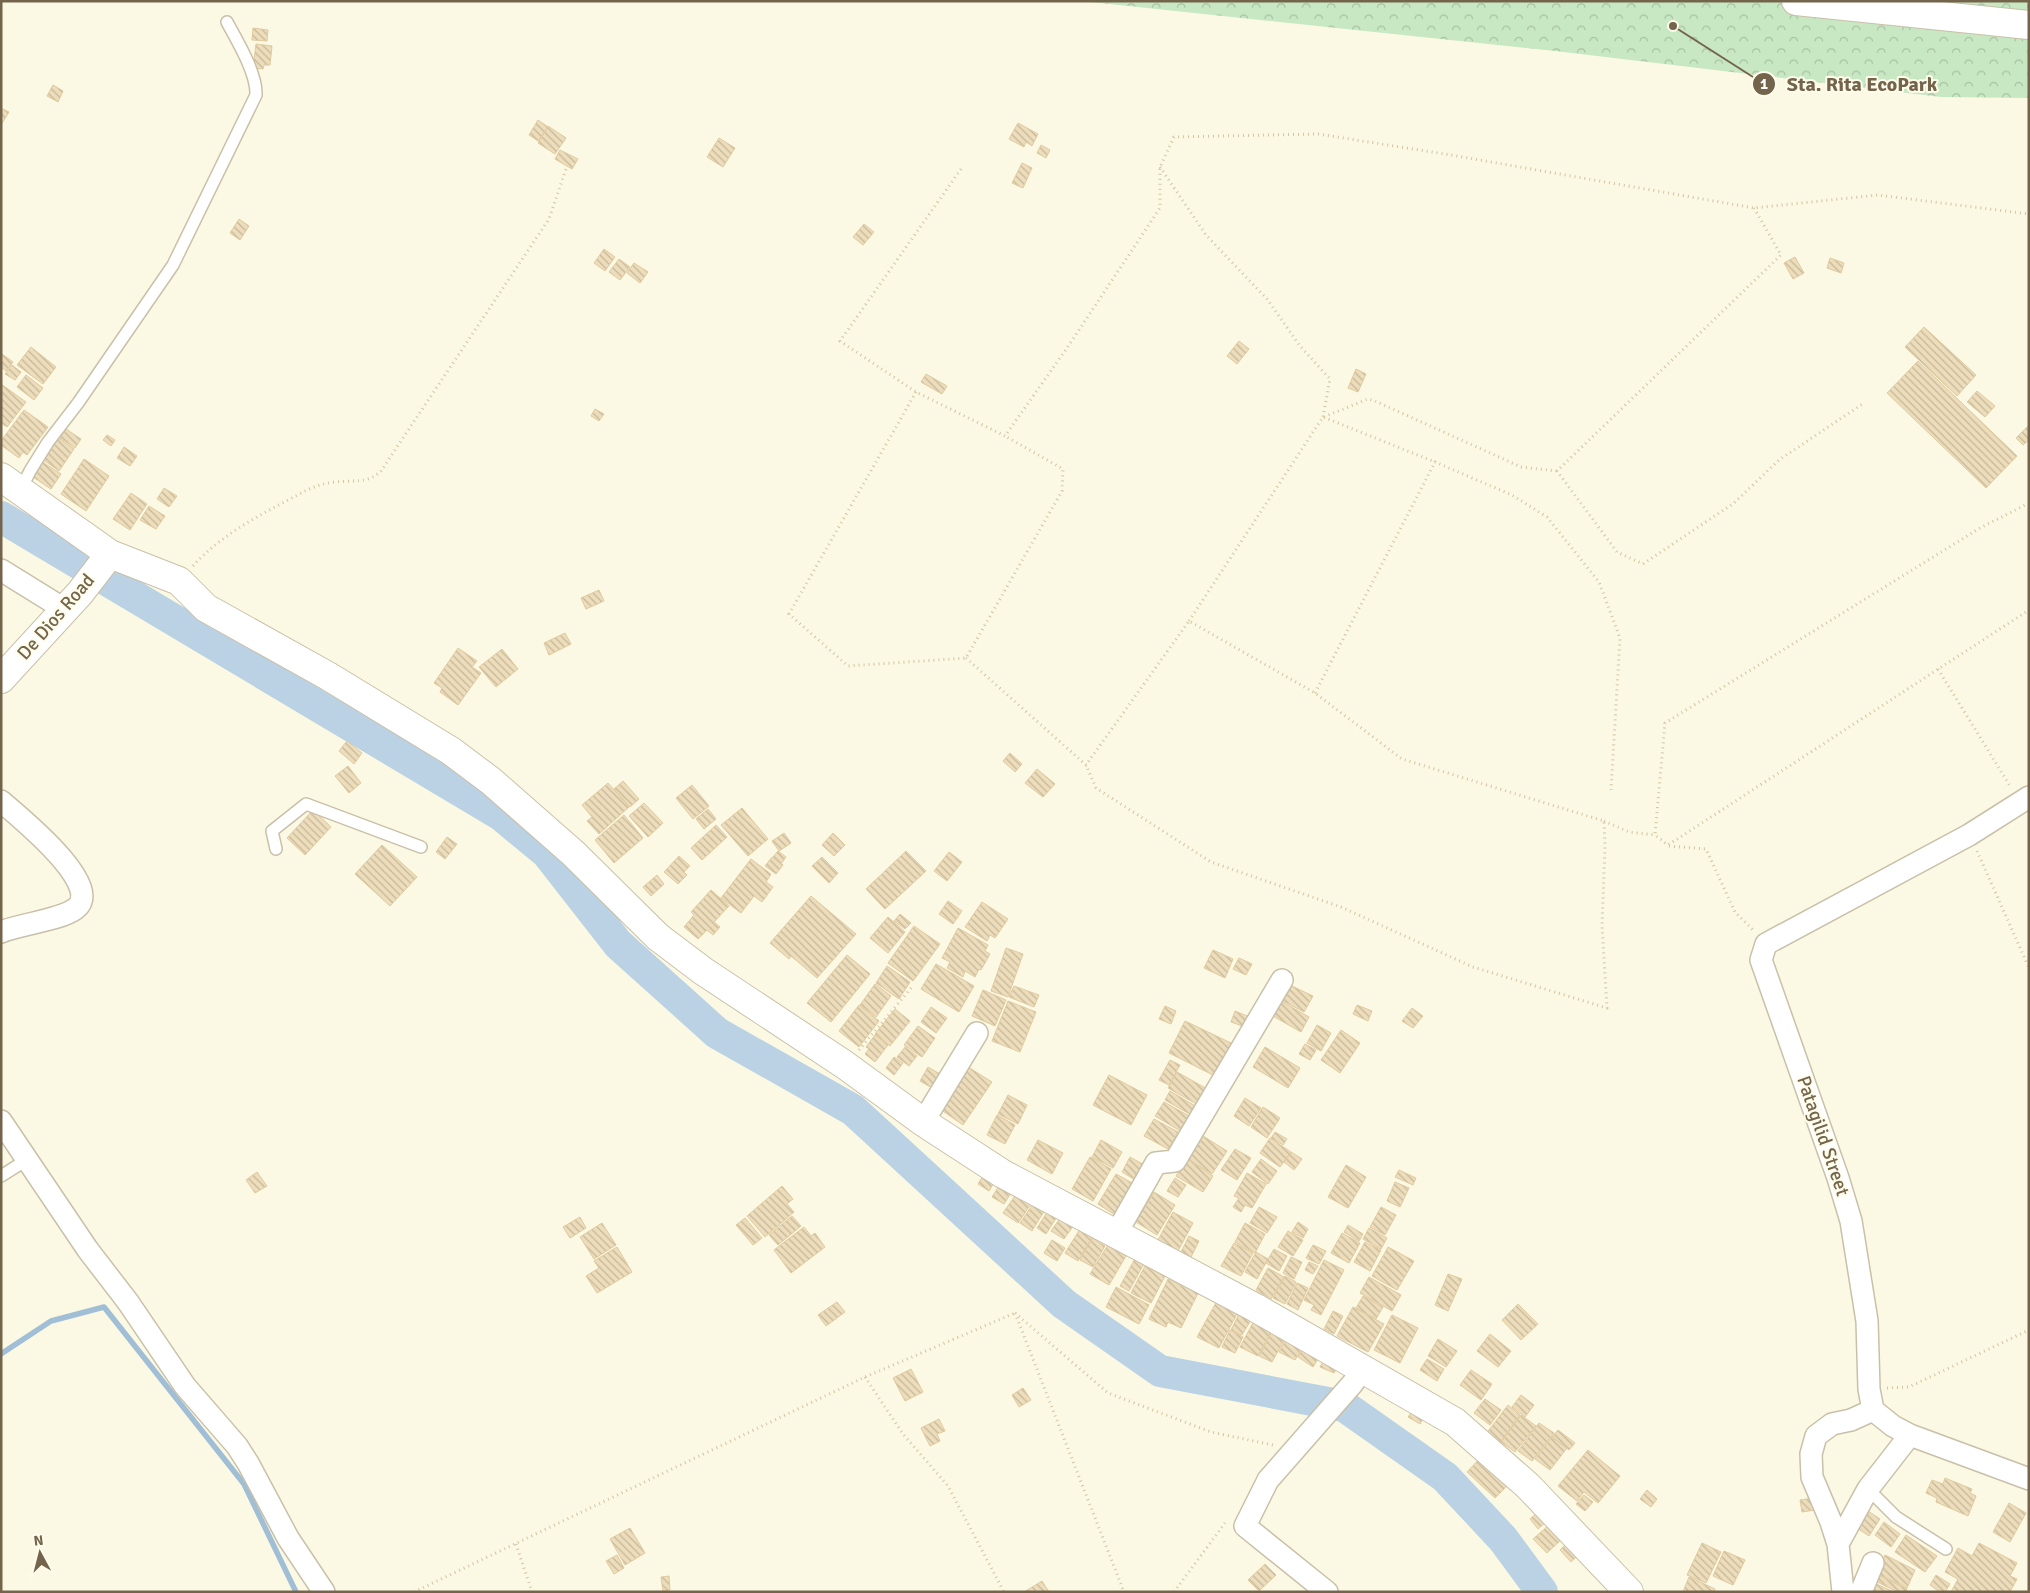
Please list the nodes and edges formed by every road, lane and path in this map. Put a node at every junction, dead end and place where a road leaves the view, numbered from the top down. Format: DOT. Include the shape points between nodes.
graph roads {
  1 [pos="1796,1"];
  2 [pos="227,22"];
  3 [pos="2029,25"];
  4 [pos="1160,167"];
  5 [pos="566,168"];
  6 [pos="961,169"];
  7 [pos="1754,208"];
  8 [pos="2029,214"];
  9 [pos="916,392"];
  10 [pos="1864,403"];
  11 [pos="1323,417"];
  12 [pos="1005,436"];
  13 [pos="1435,462"];
  14 [pos="1557,471"];
  15 [pos="11,484"];
  16 [pos="2029,503"];
  17 [pos="106,559"];
  18 [pos="1,570"];
  19 [pos="179,581"];
  20 [pos="72,601"];
  21 [pos="2029,610"];
  22 [pos="1189,621"];
  23 [pos="966,658"];
  24 [pos="1938,669"];
  25 [pos="1,680"];
  26 [pos="1315,693"];
  27 [pos="1086,765"];
  28 [pos="1612,790"];
  29 [pos="2024,799"];
  30 [pos="1,801"];
  31 [pos="1604,821"];
  32 [pos="1969,834"];
  33 [pos="1655,835"];
  34 [pos="1668,846"];
  35 [pos="421,847"];
  36 [pos="276,849"];
  37 [pos="1,932"];
  38 [pos="1766,944"];
  39 [pos="2029,968"];
  40 [pos="1282,980"];
  41 [pos="912,987"];
  42 [pos="977,1033"];
  43 [pos="845,1065"];
  44 [pos="1,1121"];
  45 [pos="923,1122"];
  46 [pos="28,1159"];
  47 [pos="1,1176"];
  48 [pos="1116,1234"];
  49 [pos="1014,1313"];
  50 [pos="2029,1330"];
  51 [pos="1358,1376"];
  52 [pos="865,1377"];
  53 [pos="1869,1389"];
  54 [pos="1872,1410"];
  55 [pos="1910,1435"];
  56 [pos="1268,1454"];
  57 [pos="2029,1479"];
  58 [pos="1868,1489"];
  59 [pos="1230,1516"];
  60 [pos="516,1544"];
  61 [pos="1838,1544"];
  62 [pos="1946,1549"];
  63 [pos="1873,1563"];
  64 [pos="324,1592"];
  65 [pos="414,1592"];
  66 [pos="532,1592"];
  67 [pos="1004,1592"];
  68 [pos="1124,1592"];
  69 [pos="1174,1592"];
  70 [pos="1327,1592"];
  71 [pos="1629,1592"];
  72 [pos="1844,1592"];
  73 [pos="1861,1592"];
  1 -- 3 [label="street"];
  2 -- 15 [label="lane" via="250,69 256,95 173,265 30,471"];
  4 -- 7 [label="path" via="1174,136 1318,134"];
  4 -- 11 [label="path" via="1206,235 1267,299 1300,346 1330,378"];
  4 -- 12 [label="path" via="1160,208"];
  5 -- 19 [label="path" via="545,225 381,472 367,480 321,484 307,490 224,539 204,554"];
  6 -- 9 [label="path" via="840,341"];
  7 -- 8 [label="path" via="1878,195"];
  7 -- 14 [label="path" via="1781,255"];
  9 -- 12 [label="path"];
  9 -- 23 [label="path" via="789,614 848,666"];
  10 -- 14 [label="path" via="1779,460 1734,503 1643,564 1617,552"];
  11 -- 13 [label="path"];
  11 -- 14 [label="path" via="1368,399 1521,467"];
  11 -- 22 [label="path"];
  12 -- 23 [label="path" via="1063,469 1062,491"];
  13 -- 26 [label="path"];
  13 -- 28 [label="path" via="1512,495 1547,517 1599,582 1620,638"];
  15 -- 17 [label="street"];
  16 -- 33 [label="path" via="1980,528 1665,724"];
  17 -- 19 [label="street"];
  17 -- 20 [label="street, De Dios Road"];
  18 -- 20 [label="street"];
  19 -- 43 [label="street" via="206,608 328,676 451,751 552,834 658,937 703,971"];
  20 -- 25 [label="street, De Dios Road"];
  21 -- 24 [label="path"];
  22 -- 26 [label="path"];
  22 -- 27 [label="path"];
  23 -- 27 [label="path"];
  24 -- 29 [label="path"];
  24 -- 34 [label="path"];
  26 -- 31 [label="path" via="1402,759"];
  27 -- 31 [label="path" via="1096,788 1211,862 1341,908 1473,967 1607,1008 1602,926"];
  29 -- 32 [label="street"];
  30 -- 37 [label="street" via="48,842 83,892 82,902 74,911"];
  31 -- 33 [label="path" via="1629,832"];
  32 -- 38 [label="street"];
  32 -- 39 [label="path"];
  33 -- 34 [label="path"];
  34 -- 38 [label="path" via="1706,849 1735,912"];
  35 -- 36 [label="lane" via="306,804 272,832"];
  38 -- 53 [label="street, Patagilid Street" via="1761,960 1851,1221 1867,1321"];
  40 -- 48 [label="street" via="1175,1161 1156,1163"];
  41 -- 43 [label="path"];
  42 -- 45 [label="street"];
  43 -- 45 [label="street"];
  44 -- 46 [label="street"];
  45 -- 48 [label="street" via="1003,1174"];
  46 -- 47 [label="lane"];
  46 -- 64 [label="street" via="185,1386 248,1462 288,1538"];
  48 -- 51 [label="street" via="1256,1308"];
  49 -- 52 [label="path"];
  49 -- 56 [label="path" via="1108,1393 1211,1432 1273,1445"];
  49 -- 68 [label="path"];
  50 -- 53 [label="path" via="1908,1387"];
  51 -- 70 [label="street" via="1268,1480 1245,1526"];
  51 -- 71 [label="street" via="1455,1422 1528,1486"];
  52 -- 60 [label="path"];
  52 -- 67 [label="path" via="903,1434 948,1486"];
  53 -- 54 [label="street, Patagilid Street"];
  54 -- 55 [label="street"];
  54 -- 61 [label="street" via="1851,1420 1832,1424 1816,1436 1811,1454 1812,1476"];
  55 -- 57 [label="street"];
  55 -- 58 [label="street"];
  58 -- 61 [label="street"];
  58 -- 62 [label="lane" via="1896,1517"];
  59 -- 69 [label="path"];
  60 -- 65 [label="path"];
  60 -- 66 [label="path"];
  61 -- 72 [label="street"];
  63 -- 73 [label="street"];
}
